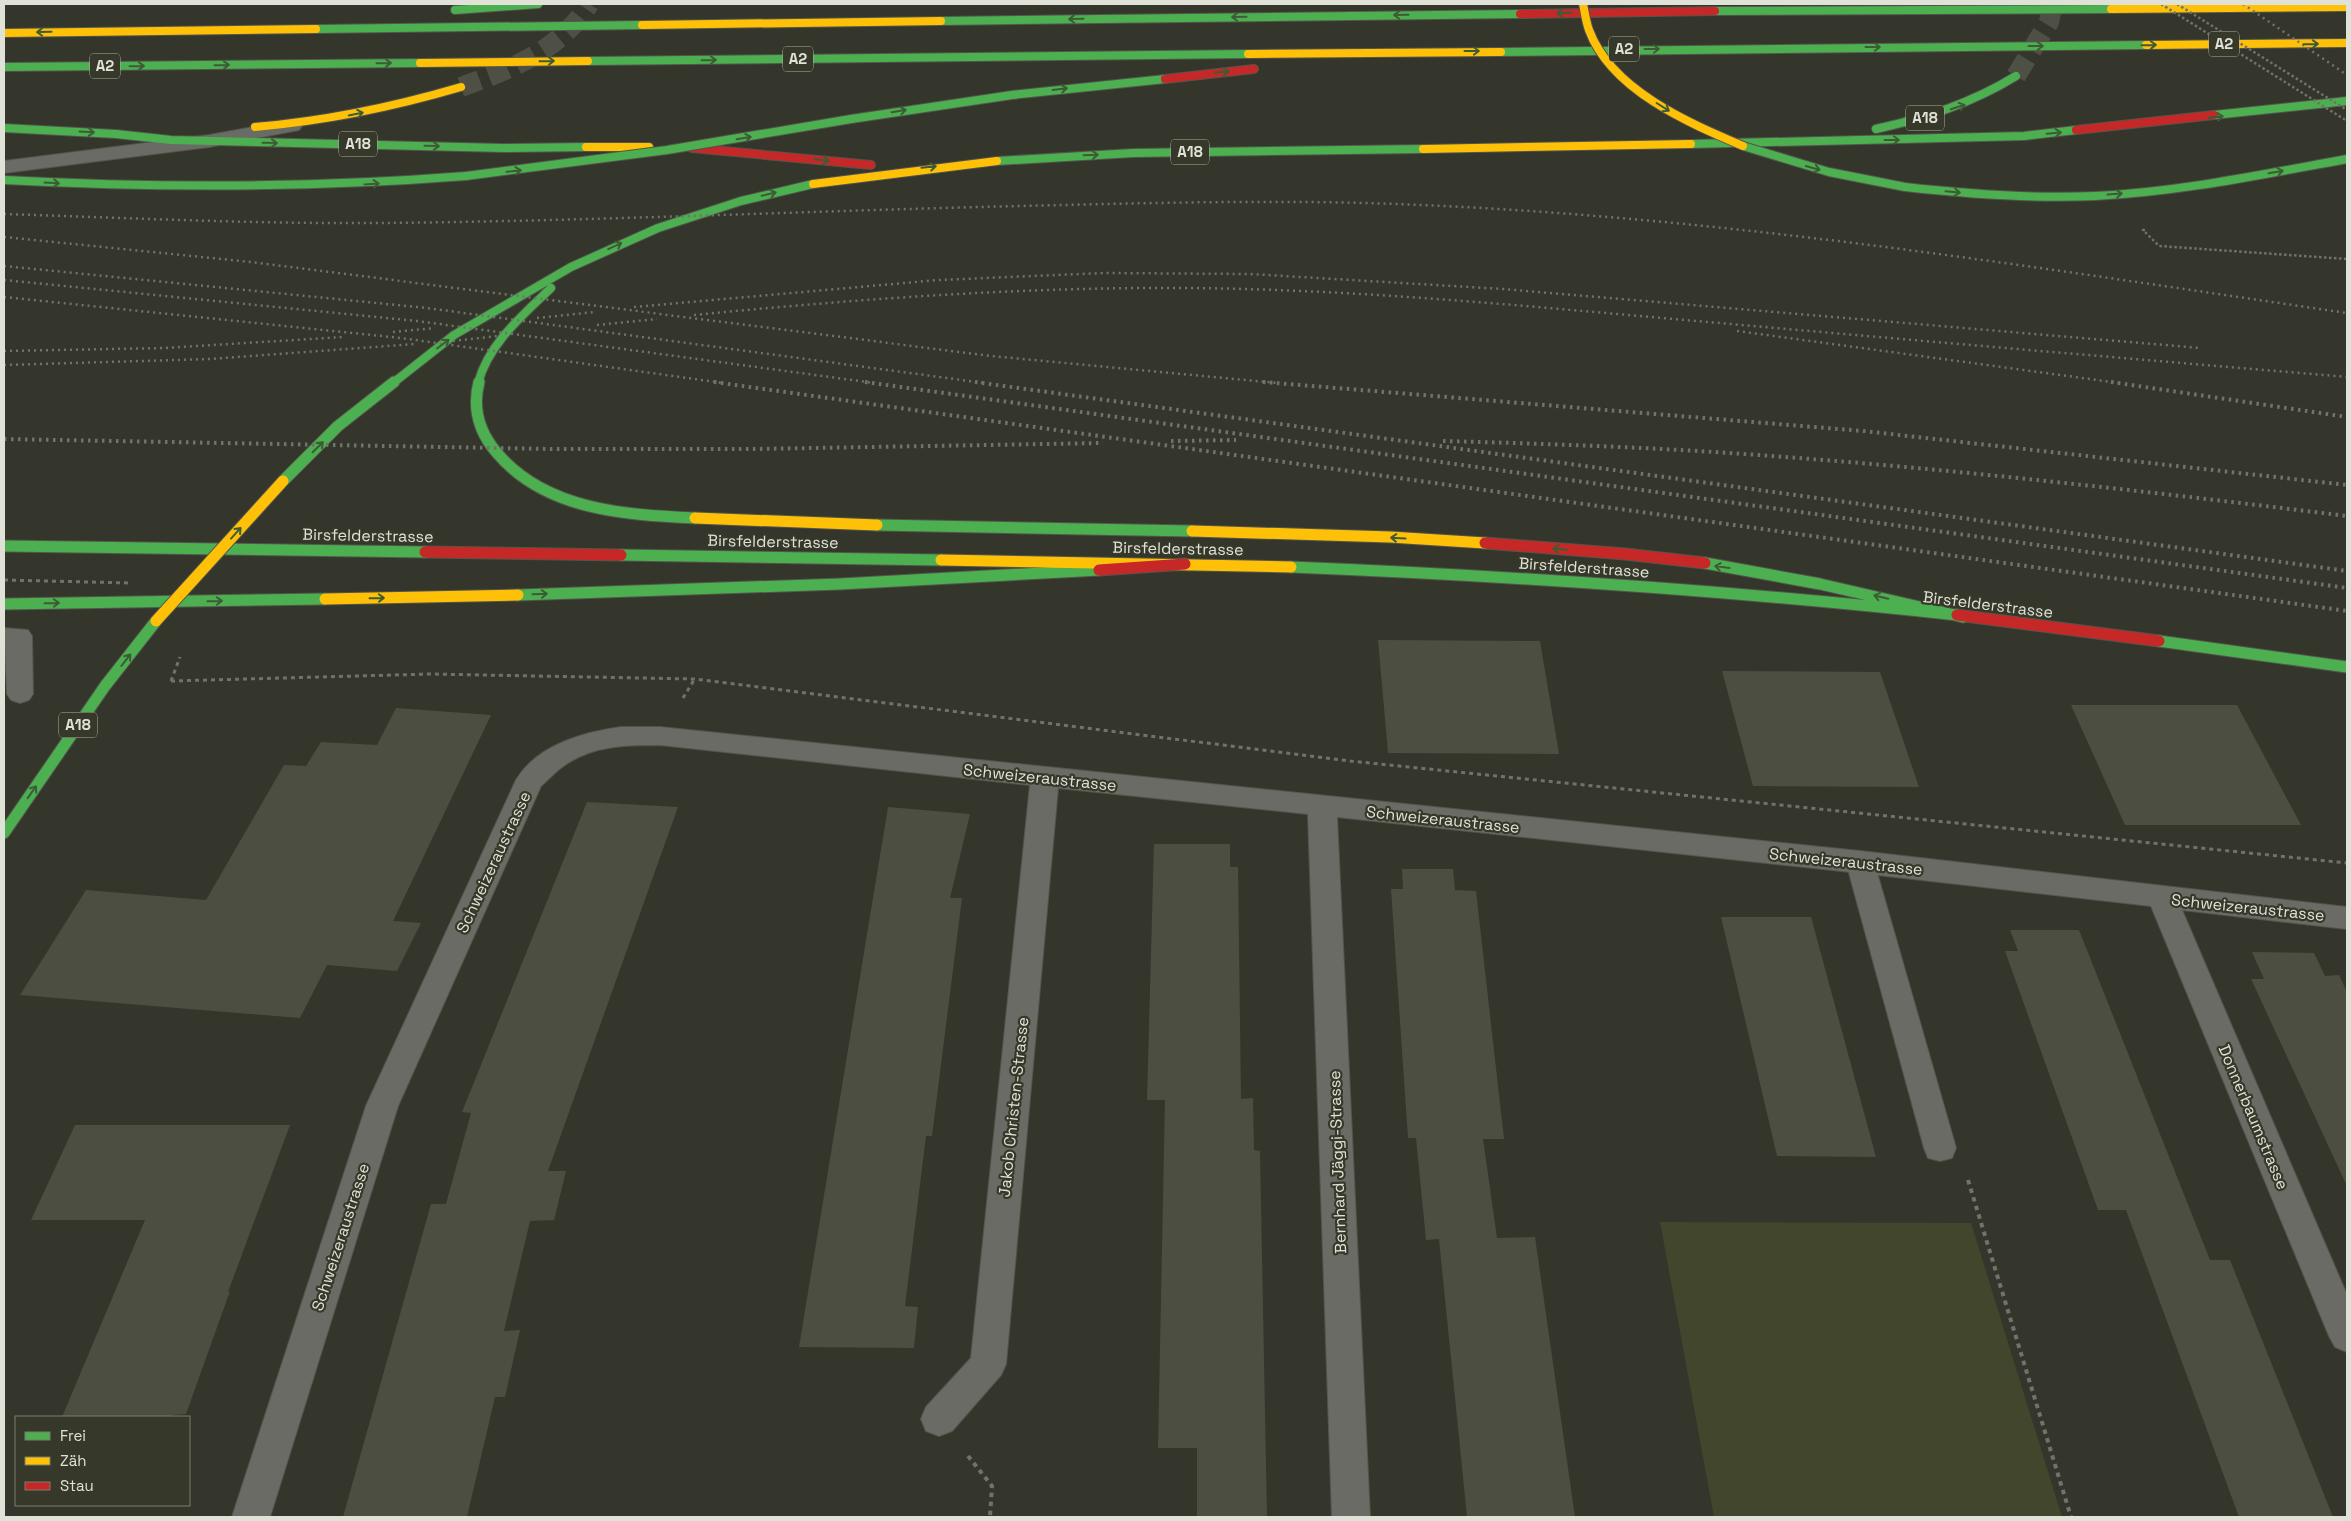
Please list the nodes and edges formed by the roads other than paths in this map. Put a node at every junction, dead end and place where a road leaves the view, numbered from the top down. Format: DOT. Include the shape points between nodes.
graph roads {
  1 [pos="538,4"];
  2 [pos="1583,4"];
  3 [pos="2347,7"];
  4 [pos="447,10"];
  5 [pos="339,17"];
  6 [pos="84,32"];
  7 [pos="4,33"];
  8 [pos="2347,43"];
  9 [pos="1423,51"];
  10 [pos="1284,66"];
  11 [pos="4,67"];
  12 [pos="1265,68"];
  13 [pos="2016,76"];
  14 [pos="460,88"];
  15 [pos="2347,101"];
  16 [pos="325,120"];
  17 [pos="4,128"];
  18 [pos="116,134"];
  19 [pos="1825,140"];
  20 [pos="209,141"];
  21 [pos="2347,160"];
  22 [pos="4,167"];
  23 [pos="907,170"];
  24 [pos="4,180"];
  25 [pos="571,267"];
  26 [pos="4,546"];
  27 [pos="1185,564"];
  28 [pos="4,604"];
  29 [pos="1963,617"];
  30 [pos="4,636"];
  31 [pos="2347,667"];
  32 [pos="20,694"];
  33 [pos="1045,777"];
  34 [pos="1322,807"];
  35 [pos="4,832"];
  36 [pos="1860,862"];
  37 [pos="2162,898"];
  38 [pos="2347,918"];
  39 [pos="1940,1148"];
  40 [pos="2347,1336"];
  41 [pos="938,1419"];
  42 [pos="251,1517"];
  43 [pos="1352,1517"];
  1 -- 4 [label="main road"];
  2 -- 21 [label="main road, one-way, bridge" via="1586,29 1604,57 1628,82 1676,114 1730,140 1787,161 1843,176 1905,187 2018,197 2096,196 2192,186"];
  3 -- 6 [label="main road, A2, one-way" via="1751,11"];
  5 -- 6 [label="main road"];
  6 -- 7 [label="main road, A2, one-way"];
  9 -- 8 [label="main road, A2, one-way"];
  9 -- 10 [label="main road"];
  11 -- 9 [label="main road, A2, one-way"];
  24 -- 12 [label="main road, one-way, bridge" via="234,189 357,185 466,176 667,150 1012,95"];
  19 -- 13 [label="main road, A18, one-way" via="1972,103"];
  16 -- 14 [label="main road, A18, one-way" via="400,105"];
  19 -- 15 [label="main road, one-way" via="2024,136"];
  16 -- 18 [label="main road, A18"];
  16 -- 20 [label="street"];
  17 -- 18 [label="main road, A18, one-way"];
  18 -- 20 [label="main road, A18"];
  23 -- 19 [label="main road, A18, one-way" via="1002,160 1133,153 1547,148"];
  20 -- 22 [label="street"];
  20 -- 23 [label="main road, A18, one-way" via="716,149"];
  25 -- 23 [label="main road, A18, one-way" via="658,228 741,201 813,184"];
  29 -- 25 [label="main road, one-way" via="1769,574 1679,561 1477,542 1367,536 855,525 628,513 588,506 555,497 516,476 488,446 475,414 478,385 491,352"];
  35 -- 25 [label="main road, A18, one-way, bridge" via="106,686 151,628 283,481 338,426 454,335"];
  26 -- 27 [label="main road, Birsfelderstrasse"];
  28 -- 27 [label="main road, one-way" via="705,590 963,579"];
  27 -- 29 [label="main road, Birsfelderstrasse" via="1358,570 1727,593"];
  29 -- 31 [label="main road, Birsfelderstrasse"];
  30 -- 32 [label="street" via="19,636"];
  33 -- 34 [label="street, Schweizeraustrasse"];
  33 -- 41 [label="street, Jakob Christen-Strasse" via="988,1364"];
  33 -- 42 [label="street, Schweizeraustrasse" via="660,736 624,735 595,740 559,755 530,780 382,1106"];
  34 -- 36 [label="street, Schweizeraustrasse"];
  34 -- 43 [label="street, Bernhard Jäggi-Strasse"];
  36 -- 37 [label="street, Schweizeraustrasse"];
  36 -- 39 [label="street"];
  37 -- 38 [label="street, Schweizeraustrasse"];
  37 -- 40 [label="street, Donnerbaumstrasse"];
}
